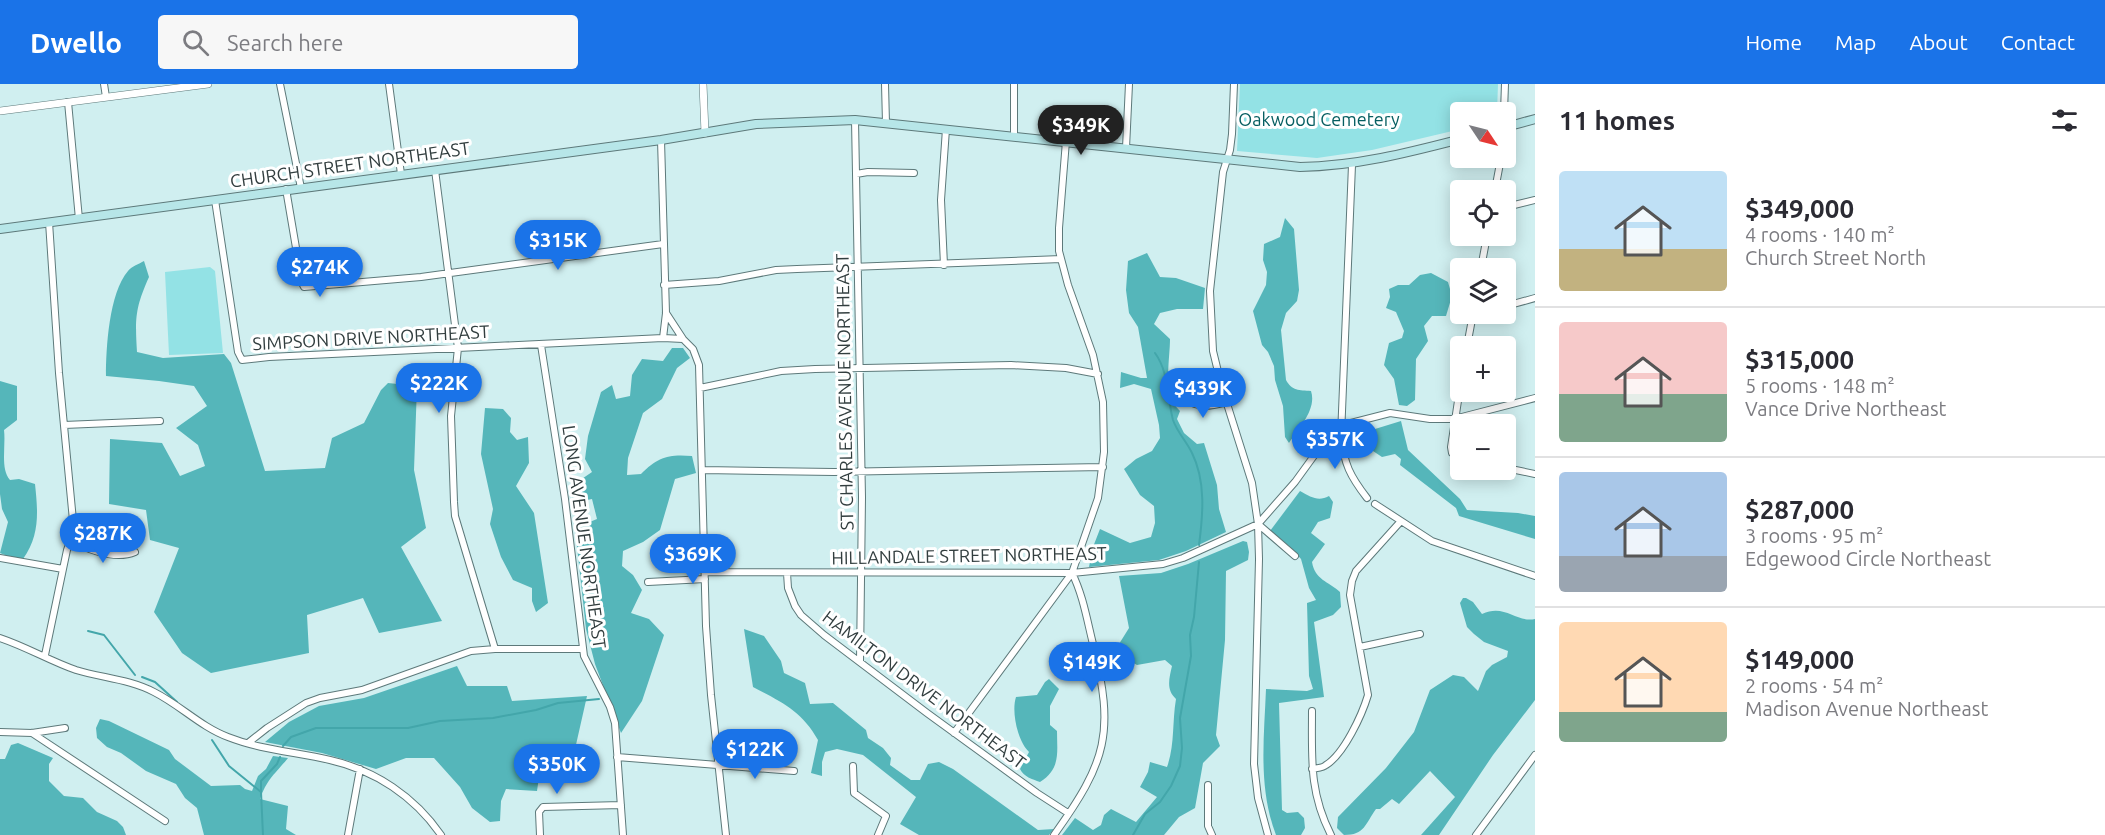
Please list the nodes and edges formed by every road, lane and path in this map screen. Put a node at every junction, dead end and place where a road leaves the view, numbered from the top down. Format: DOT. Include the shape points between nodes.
graph roads {
  1 [pos="104,84"];
  2 [pos="208,84"];
  3 [pos="280,84"];
  4 [pos="389,84"];
  5 [pos="703,84"];
  6 [pos="885,84"];
  7 [pos="1014,84"];
  8 [pos="1129,84"];
  9 [pos="1234,84"];
  10 [pos="1505,84"];
  11 [pos="106,97"];
  12 [pos="68,102"];
  13 [pos="1504,102"];
  14 [pos="0,111"];
  15 [pos="1535,119"];
  16 [pos="855,120"];
  17 [pos="886,123"];
  18 [pos="1516,124"];
  19 [pos="946,129"];
  20 [pos="705,133"];
  21 [pos="1014,136"];
  22 [pos="661,140"];
  23 [pos="1066,141"];
  24 [pos="1450,142"];
  25 [pos="1126,148"];
  26 [pos="1227,159"];
  27 [pos="1352,165"];
  28 [pos="435,170"];
  29 [pos="914,173"];
  30 [pos="401,174"];
  31 [pos="856,174"];
  32 [pos="301,188"];
  33 [pos="286,189"];
  34 [pos="215,200"];
  35 [pos="1535,200"];
  36 [pos="1516,205"];
  37 [pos="79,219"];
  38 [pos="49,222"];
  39 [pos="0,229"];
  40 [pos="663,244"];
  41 [pos="1060,259"];
  42 [pos="944,265"];
  43 [pos="858,267"];
  44 [pos="449,273"];
  45 [pos="664,285"];
  46 [pos="1535,298"];
  47 [pos="1516,303"];
  48 [pos="666,313"];
  49 [pos="663,338"];
  50 [pos="683,339"];
  51 [pos="541,345"];
  52 [pos="458,348"];
  53 [pos="860,369"];
  54 [pos="1098,374"];
  55 [pos="700,388"];
  56 [pos="1535,398"];
  57 [pos="1182,399"];
  58 [pos="1227,402"];
  59 [pos="1471,414"];
  60 [pos="1450,419"];
  61 [pos="160,421"];
  62 [pos="64,425"];
  63 [pos="1341,428"];
  64 [pos="1103,467"];
  65 [pos="703,470"];
  66 [pos="1516,470"];
  67 [pos="862,471"];
  68 [pos="1535,474"];
  69 [pos="1367,498"];
  70 [pos="1375,504"];
  71 [pos="1401,521"];
  72 [pos="1258,524"];
  73 [pos="70,541"];
  74 [pos="135,552"];
  75 [pos="1295,556"];
  76 [pos="0,558"];
  77 [pos="63,569"];
  78 [pos="787,573"];
  79 [pos="861,573"];
  80 [pos="1072,573"];
  81 [pos="705,575"];
  82 [pos="1535,576"];
  83 [pos="648,582"];
  84 [pos="1420,634"];
  85 [pos="0,638"];
  86 [pos="1360,647"];
  87 [pos="495,649"];
  88 [pos="583,649"];
  89 [pos="45,655"];
  90 [pos="860,662"];
  91 [pos="1312,711"];
  92 [pos="64,728"];
  93 [pos="0,732"];
  94 [pos="32,733"];
  95 [pos="954,733"];
  96 [pos="248,743"];
  97 [pos="1535,755"];
  98 [pos="617,757"];
  99 [pos="718,765"];
  100 [pos="853,766"];
  101 [pos="360,769"];
  102 [pos="1312,769"];
  103 [pos="794,771"];
  104 [pos="1208,786"];
  105 [pos="621,805"];
  106 [pos="1068,813"];
  107 [pos="165,821"];
  108 [pos="348,835"];
  109 [pos="441,835"];
  110 [pos="540,835"];
  111 [pos="623,835"];
  112 [pos="726,835"];
  113 [pos="878,835"];
  114 [pos="1054,835"];
  115 [pos="1212,835"];
  116 [pos="1268,835"];
  117 [pos="1331,835"];
  118 [pos="1476,835"];
  1 -- 11 [label="street"];
  2 -- 11 [label="street"];
  3 -- 32 [label="street"];
  4 -- 30 [label="street"];
  5 -- 20 [label="street"];
  6 -- 17 [label="street"];
  7 -- 21 [label="street"];
  8 -- 25 [label="street"];
  9 -- 26 [label="street"];
  10 -- 13 [label="street"];
  11 -- 12 [label="street"];
  12 -- 14 [label="street"];
  12 -- 37 [label="street"];
  15 -- 18 [label="main road"];
  16 -- 17 [label="main road, CHURCH STREET NORTHEAST"];
  16 -- 20 [label="main road, CHURCH STREET NORTHEAST" via="756,124"];
  16 -- 31 [label="street, ST CHARLES AVENUE NORTHEAST"];
  17 -- 19 [label="main road, CHURCH STREET NORTHEAST"];
  19 -- 21 [label="main road, CHURCH STREET NORTHEAST"];
  19 -- 42 [label="street" via="941,200"];
  20 -- 22 [label="main road, CHURCH STREET NORTHEAST"];
  21 -- 23 [label="main road, CHURCH STREET NORTHEAST"];
  22 -- 28 [label="main road, CHURCH STREET NORTHEAST"];
  22 -- 40 [label="street"];
  23 -- 25 [label="main road, CHURCH STREET NORTHEAST"];
  23 -- 41 [label="street"];
  24 -- 27 [label="main road, CHURCH STREET NORTHEAST"];
  25 -- 26 [label="main road, CHURCH STREET NORTHEAST"];
  26 -- 27 [label="main road, CHURCH STREET NORTHEAST" via="1300,167"];
  26 -- 58 [label="street" via="1210,310 1213,351"];
  27 -- 63 [label="street"];
  28 -- 30 [label="main road, CHURCH STREET NORTHEAST"];
  28 -- 44 [label="street"];
  29 -- 31 [label="street"];
  30 -- 32 [label="main road, CHURCH STREET NORTHEAST"];
  31 -- 43 [label="street, ST CHARLES AVENUE NORTHEAST"];
  32 -- 33 [label="main road, CHURCH STREET NORTHEAST"];
  33 -- 34 [label="main road, CHURCH STREET NORTHEAST"];
  33 -- 44 [label="street" via="304,287"];
  34 -- 37 [label="main road, CHURCH STREET NORTHEAST"];
  34 -- 52 [label="street, SIMPSON DRIVE NORTHEAST" via="242,360"];
  35 -- 36 [label="street"];
  37 -- 38 [label="main road, CHURCH STREET NORTHEAST"];
  38 -- 39 [label="main road, CHURCH STREET NORTHEAST"];
  38 -- 62 [label="street"];
  40 -- 44 [label="street"];
  40 -- 45 [label="street"];
  41 -- 42 [label="street"];
  41 -- 54 [label="street"];
  42 -- 43 [label="street"];
  43 -- 45 [label="street" via="776,270 719,281"];
  43 -- 53 [label="street, ST CHARLES AVENUE NORTHEAST"];
  44 -- 52 [label="street"];
  45 -- 48 [label="street"];
  46 -- 47 [label="street"];
  48 -- 49 [label="street"];
  48 -- 50 [label="street"];
  49 -- 50 [label="street, SIMPSON DRIVE NORTHEAST"];
  49 -- 51 [label="street, SIMPSON DRIVE NORTHEAST"];
  50 -- 55 [label="street" via="696,355"];
  51 -- 52 [label="street, SIMPSON DRIVE NORTHEAST"];
  51 -- 88 [label="street, LONG AVENUE NORTHEAST"];
  52 -- 87 [label="street" via="451,417 455,516"];
  53 -- 54 [label="street" via="1011,366 1066,368"];
  53 -- 55 [label="street" via="781,371"];
  53 -- 67 [label="street, ST CHARLES AVENUE NORTHEAST"];
  54 -- 64 [label="street" via="1105,429"];
  55 -- 65 [label="street"];
  56 -- 59 [label="street, HILLANDALE STREET NORTHEAST"];
  57 -- 58 [label="street" via="1207,407"];
  58 -- 72 [label="street" via="1252,483"];
  60 -- 63 [label="street, HILLANDALE STREET NORTHEAST" via="1390,413"];
  61 -- 62 [label="street"];
  62 -- 73 [label="street" via="74,522"];
  63 -- 69 [label="street" via="1346,466"];
  63 -- 72 [label="street, HILLANDALE STREET NORTHEAST" via="1324,442"];
  64 -- 67 [label="street"];
  64 -- 80 [label="street" via="1092,518"];
  65 -- 67 [label="street"];
  65 -- 81 [label="street"];
  66 -- 68 [label="street"];
  67 -- 79 [label="street, ST CHARLES AVENUE NORTHEAST"];
  70 -- 71 [label="street"];
  71 -- 82 [label="street" via="1432,541"];
  71 -- 86 [label="street" via="1356,571 1352,581 1350,595"];
  72 -- 75 [label="street"];
  72 -- 80 [label="street, HILLANDALE STREET NORTHEAST" via="1163,564"];
  72 -- 116 [label="street" via="1254,764"];
  73 -- 74 [label="street" via="113,554"];
  73 -- 77 [label="street"];
  76 -- 77 [label="street"];
  77 -- 89 [label="street"];
  78 -- 79 [label="street, HILLANDALE STREET NORTHEAST"];
  78 -- 81 [label="street, HILLANDALE STREET NORTHEAST"];
  78 -- 90 [label="street, HAMILTON DRIVE NORTHEAST" via="792,600 801,615"];
  79 -- 80 [label="street, HILLANDALE STREET NORTHEAST"];
  79 -- 90 [label="street, ST CHARLES AVENUE NORTHEAST"];
  80 -- 95 [label="street"];
  80 -- 106 [label="street" via="1102,679 1105,727 1101,753 1090,779"];
  81 -- 83 [label="street, HILLANDALE STREET NORTHEAST"];
  81 -- 99 [label="street"];
  84 -- 86 [label="street"];
  85 -- 89 [label="street"];
  86 -- 102 [label="street" via="1368,695 1364,709 1338,755 1325,766"];
  87 -- 88 [label="street"];
  87 -- 96 [label="street" via="471,651 362,690 306,703"];
  88 -- 98 [label="street, LONG AVENUE NORTHEAST" via="588,667 610,707"];
  89 -- 96 [label="street" via="73,669 137,684 215,731"];
  90 -- 95 [label="street, HAMILTON DRIVE NORTHEAST"];
  91 -- 102 [label="street"];
  92 -- 94 [label="street"];
  93 -- 94 [label="street"];
  94 -- 107 [label="street"];
  95 -- 106 [label="street, HAMILTON DRIVE NORTHEAST"];
  96 -- 101 [label="street"];
  97 -- 118 [label="street"];
  98 -- 99 [label="street"];
  98 -- 105 [label="street, LONG AVENUE NORTHEAST"];
  99 -- 103 [label="street"];
  99 -- 112 [label="street"];
  100 -- 113 [label="street" via="854,793 885,816"];
  101 -- 108 [label="street"];
  101 -- 109 [label="street" via="414,803"];
  102 -- 117 [label="street" via="1315,796"];
  104 -- 115 [label="street" via="1208,826"];
  105 -- 110 [label="street" via="543,807 539,812"];
  105 -- 111 [label="street, LONG AVENUE NORTHEAST"];
  106 -- 114 [label="street"];
}
